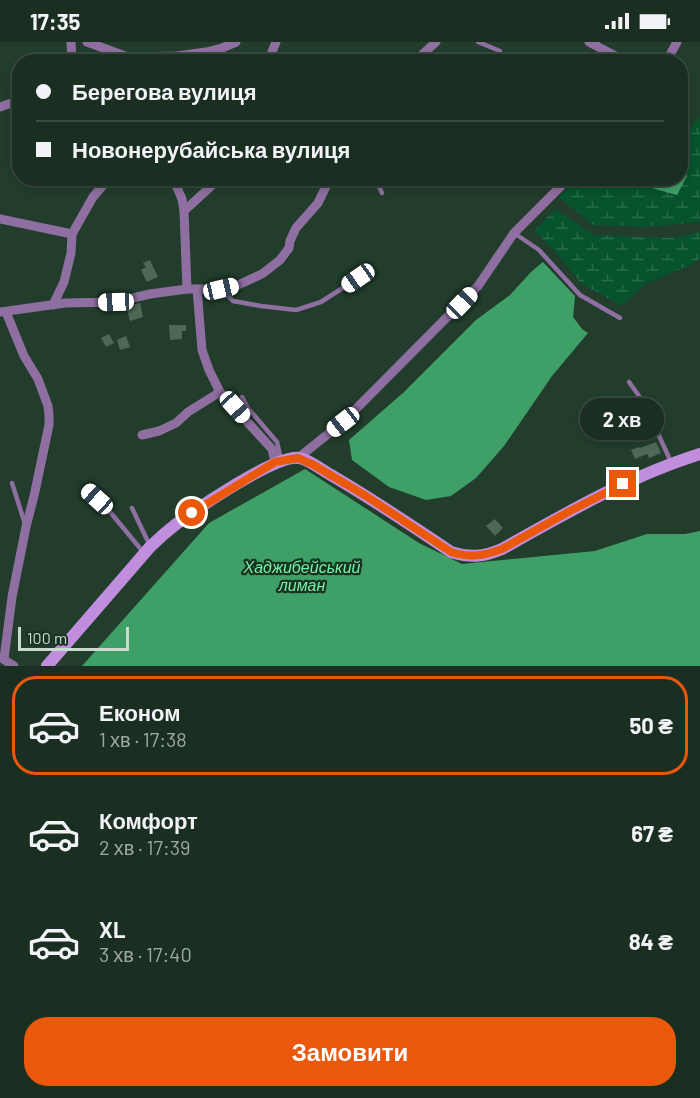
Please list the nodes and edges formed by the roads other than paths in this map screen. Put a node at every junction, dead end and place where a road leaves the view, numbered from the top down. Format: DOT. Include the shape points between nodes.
graph roads {
  1 [pos="87,42"];
  2 [pos="236,42"];
  3 [pos="436,42"];
  4 [pos="478,42"];
  5 [pos="590,42"];
  6 [pos="500,51"];
  7 [pos="120,54"];
  8 [pos="198,54"];
  9 [pos="423,54"];
  10 [pos="612,54"];
  11 [pos="102,186"];
  12 [pos="176,186"];
  13 [pos="211,186"];
  14 [pos="326,186"];
  15 [pos="378,186"];
  16 [pos="562,186"];
  17 [pos="382,194"];
  18 [pos="184,211"];
  19 [pos="0,219"];
  20 [pos="514,233"];
  21 [pos="72,234"];
  22 [pos="358,278"];
  23 [pos="192,289"];
  24 [pos="221,289"];
  25 [pos="53,305"];
  26 [pos="3,312"];
  27 [pos="620,318"];
  28 [pos="629,382"];
  29 [pos="219,392"];
  30 [pos="242,397"];
  31 [pos="142,435"];
  32 [pos="700,454"];
  33 [pos="298,458"];
  34 [pos="278,461"];
  35 [pos="671,463"];
  36 [pos="12,483"];
  37 [pos="87,491"];
  38 [pos="132,508"];
  39 [pos="26,527"];
  40 [pos="148,550"];
  41 [pos="2,658"];
  42 [pos="14,666"];
  43 [pos="47,666"];
  1 -- 7 [label="street"];
  2 -- 8 [label="street"];
  3 -- 9 [label="street"];
  4 -- 6 [label="lane"];
  5 -- 10 [label="street"];
  11 -- 21 [label="street"];
  12 -- 18 [label="street"];
  13 -- 18 [label="street"];
  14 -- 24 [label="street" via="296,228 280,261 262,274"];
  15 -- 17 [label="lane"];
  16 -- 20 [label="street"];
  18 -- 23 [label="street"];
  19 -- 21 [label="street"];
  20 -- 27 [label="lane" via="540,250 580,295"];
  20 -- 33 [label="street" via="470,295 343,422"];
  21 -- 25 [label="street" via="64,282"];
  22 -- 24 [label="lane" via="321,302 296,310 233,301"];
  23 -- 24 [label="street"];
  23 -- 25 [label="street" via="116,302"];
  23 -- 29 [label="street" via="202,350"];
  25 -- 26 [label="street"];
  26 -- 39 [label="street" via="38,379 49,415"];
  28 -- 35 [label="lane" via="644,403"];
  29 -- 31 [label="street" via="176,423"];
  29 -- 34 [label="street" via="272,449"];
  30 -- 34 [label="lane" via="277,441"];
  32 -- 35 [label="street"];
  33 -- 34 [label="street"];
  33 -- 35 [label="street" via="366,496 451,552 465,556 502,549 570,511"];
  34 -- 40 [label="street" via="192,513"];
  36 -- 39 [label="lane"];
  37 -- 40 [label="lane"];
  38 -- 40 [label="lane"];
  39 -- 41 [label="street"];
  40 -- 43 [label="street"];
  41 -- 42 [label="street"];
}
